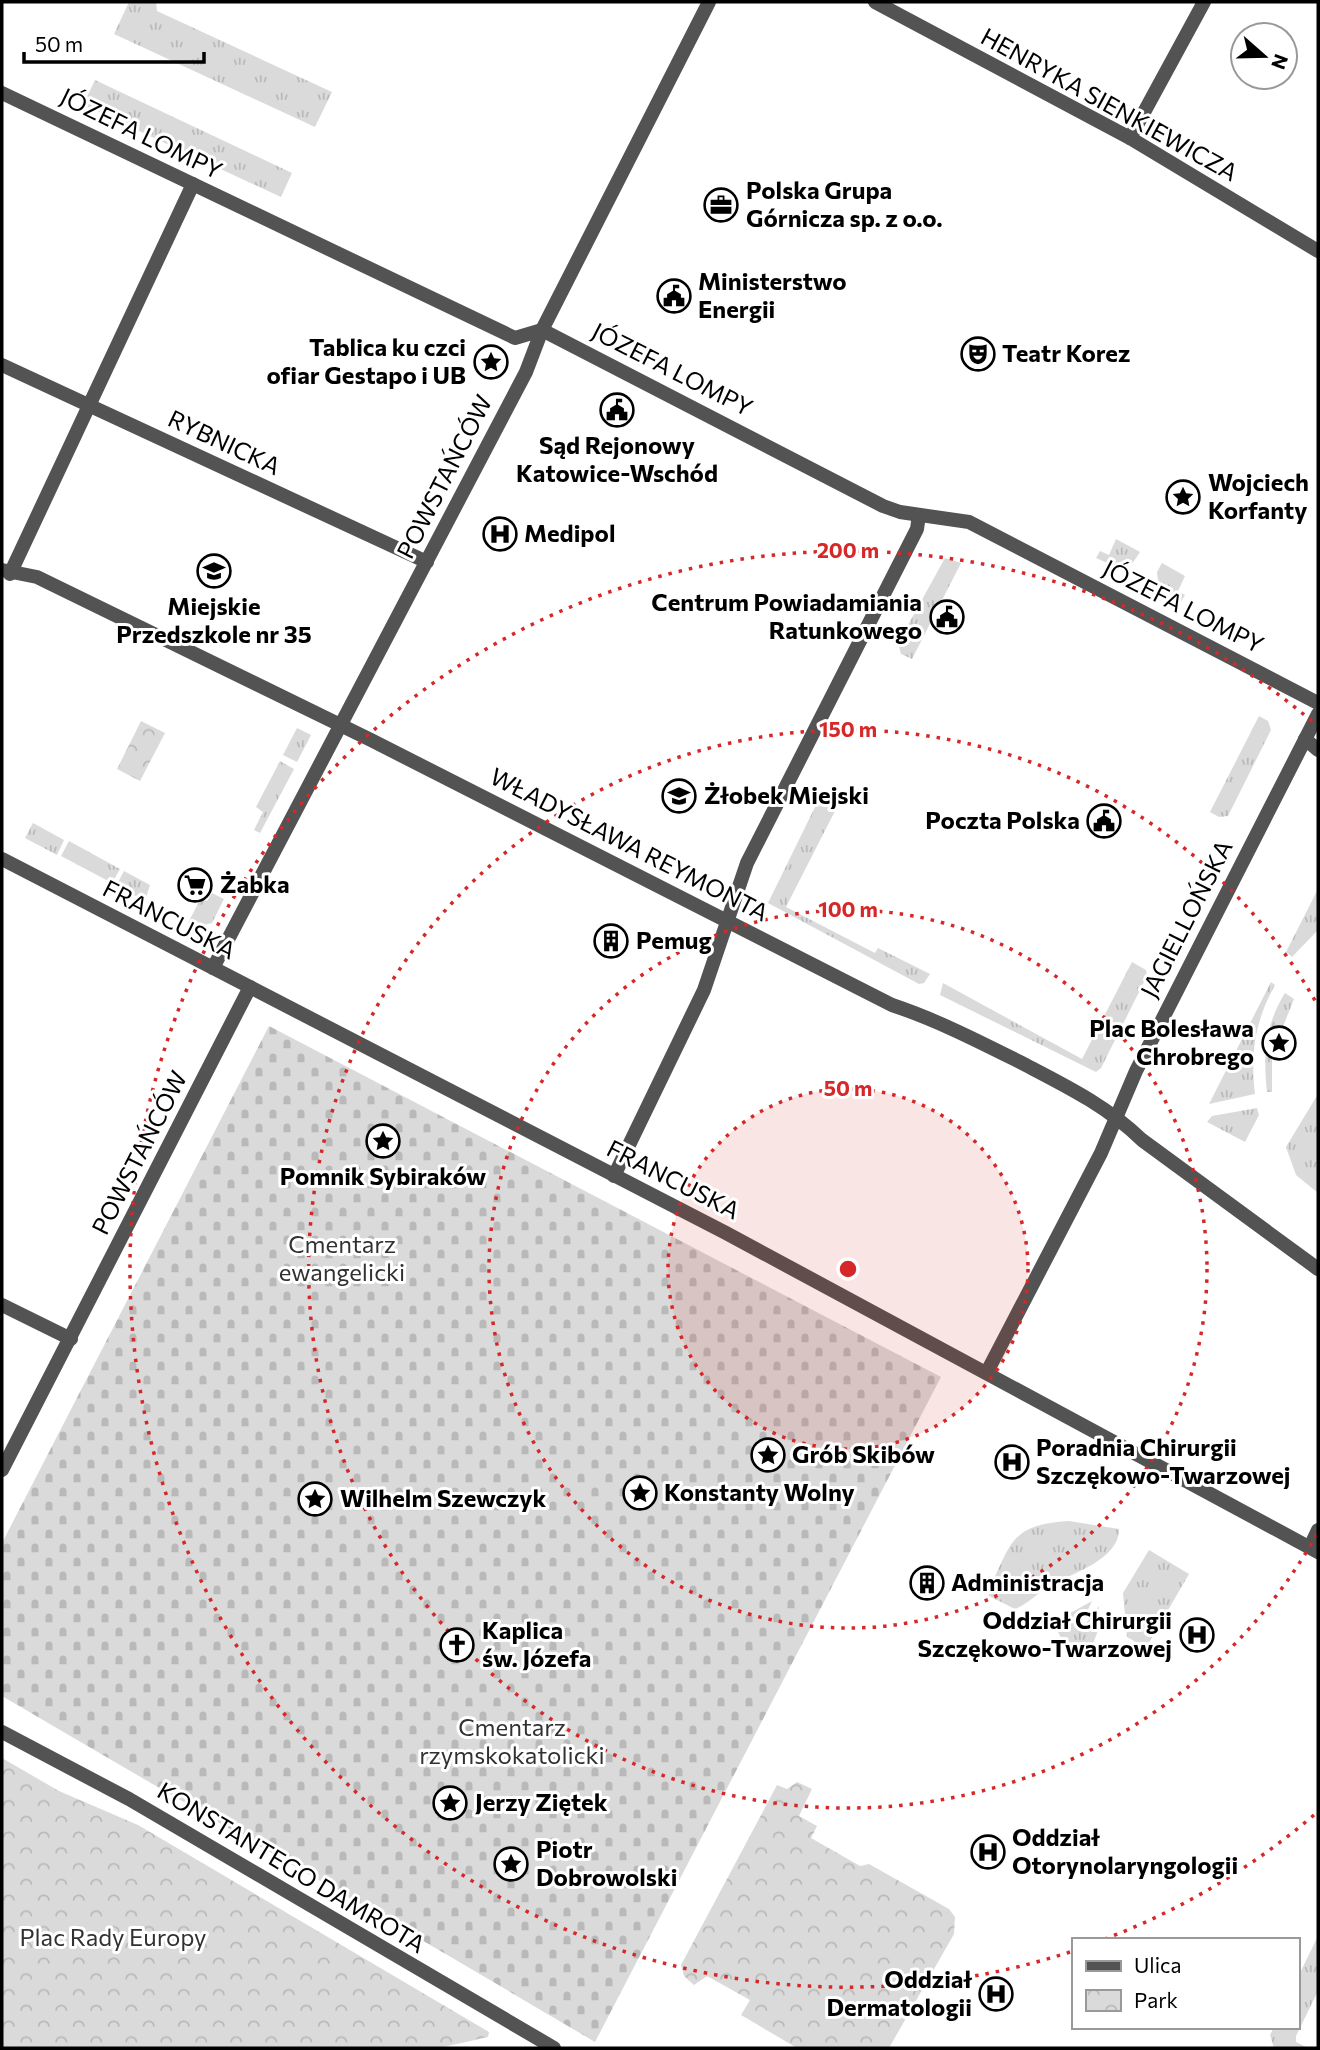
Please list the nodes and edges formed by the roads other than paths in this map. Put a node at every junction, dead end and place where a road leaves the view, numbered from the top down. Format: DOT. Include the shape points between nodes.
graph roads {
  1 [pos="709,2"];
  2 [pos="875,2"];
  3 [pos="1204,2"];
  4 [pos="2,93"];
  5 [pos="1130,138"];
  6 [pos="193,184"];
  7 [pos="1318,251"];
  8 [pos="542,330"];
  9 [pos="2,365"];
  10 [pos="91,405"];
  11 [pos="919,515"];
  12 [pos="427,562"];
  13 [pos="6,572"];
  14 [pos="1318,703"];
  15 [pos="1318,714"];
  16 [pos="342,727"];
  17 [pos="1305,739"];
  18 [pos="1318,750"];
  19 [pos="2,859"];
  20 [pos="728,919"];
  21 [pos="213,968"];
  22 [pos="250,987"];
  23 [pos="1118,1116"];
  24 [pos="614,1175"];
  25 [pos="1318,1269"];
  26 [pos="2,1305"];
  27 [pos="71,1339"];
  28 [pos="987,1372"];
  29 [pos="2,1471"];
  30 [pos="1318,1530"];
  31 [pos="1314,1549"];
  32 [pos="2,1732"];
  33 [pos="554,2048"];
  1 -- 8 [label="street, POWSTAŃCÓW"];
  2 -- 5 [label="street, HENRYKA SIENKIEWICZA"];
  3 -- 5 [label="street"];
  4 -- 6 [label="street, JÓZEFA LOMPY"];
  5 -- 7 [label="street, HENRYKA SIENKIEWICZA"];
  6 -- 8 [label="street, JÓZEFA LOMPY" via="515,338"];
  6 -- 10 [label="street"];
  8 -- 11 [label="street, JÓZEFA LOMPY" via="876,502"];
  8 -- 12 [label="street, POWSTAŃCÓW" via="526,372"];
  9 -- 10 [label="street, RYBNICKA"];
  10 -- 12 [label="street, RYBNICKA"];
  10 -- 13 [label="street"];
  11 -- 14 [label="street, JÓZEFA LOMPY" via="969,522"];
  11 -- 20 [label="street" via="917,529 747,863"];
  12 -- 16 [label="street, POWSTAŃCÓW"];
  13 -- 16 [label="street, WŁADYSŁAWA REYMONTA" via="37,577"];
  15 -- 17 [label="street, JAGIELLOŃSKA"];
  16 -- 20 [label="street, WŁADYSŁAWA REYMONTA"];
  16 -- 21 [label="street, POWSTAŃCÓW"];
  17 -- 18 [label="street"];
  17 -- 23 [label="street, JAGIELLOŃSKA" via="1136,1071"];
  19 -- 21 [label="street, FRANCUSKA"];
  20 -- 23 [label="street, WŁADYSŁAWA REYMONTA" via="892,1005 940,1021"];
  20 -- 24 [label="street" via="704,990"];
  21 -- 22 [label="street, FRANCUSKA"];
  22 -- 24 [label="street, FRANCUSKA"];
  22 -- 27 [label="street, POWSTAŃCÓW"];
  23 -- 25 [label="street, WŁADYSŁAWA REYMONTA" via="1142,1140"];
  23 -- 28 [label="street, JAGIELLOŃSKA"];
  24 -- 28 [label="street, FRANCUSKA"];
  26 -- 27 [label="street"];
  27 -- 29 [label="street, POWSTAŃCÓW"];
  28 -- 31 [label="street, FRANCUSKA"];
  30 -- 31 [label="street"];
  32 -- 33 [label="street, KONSTANTEGO DAMROTA" via="129,1799"];
}
